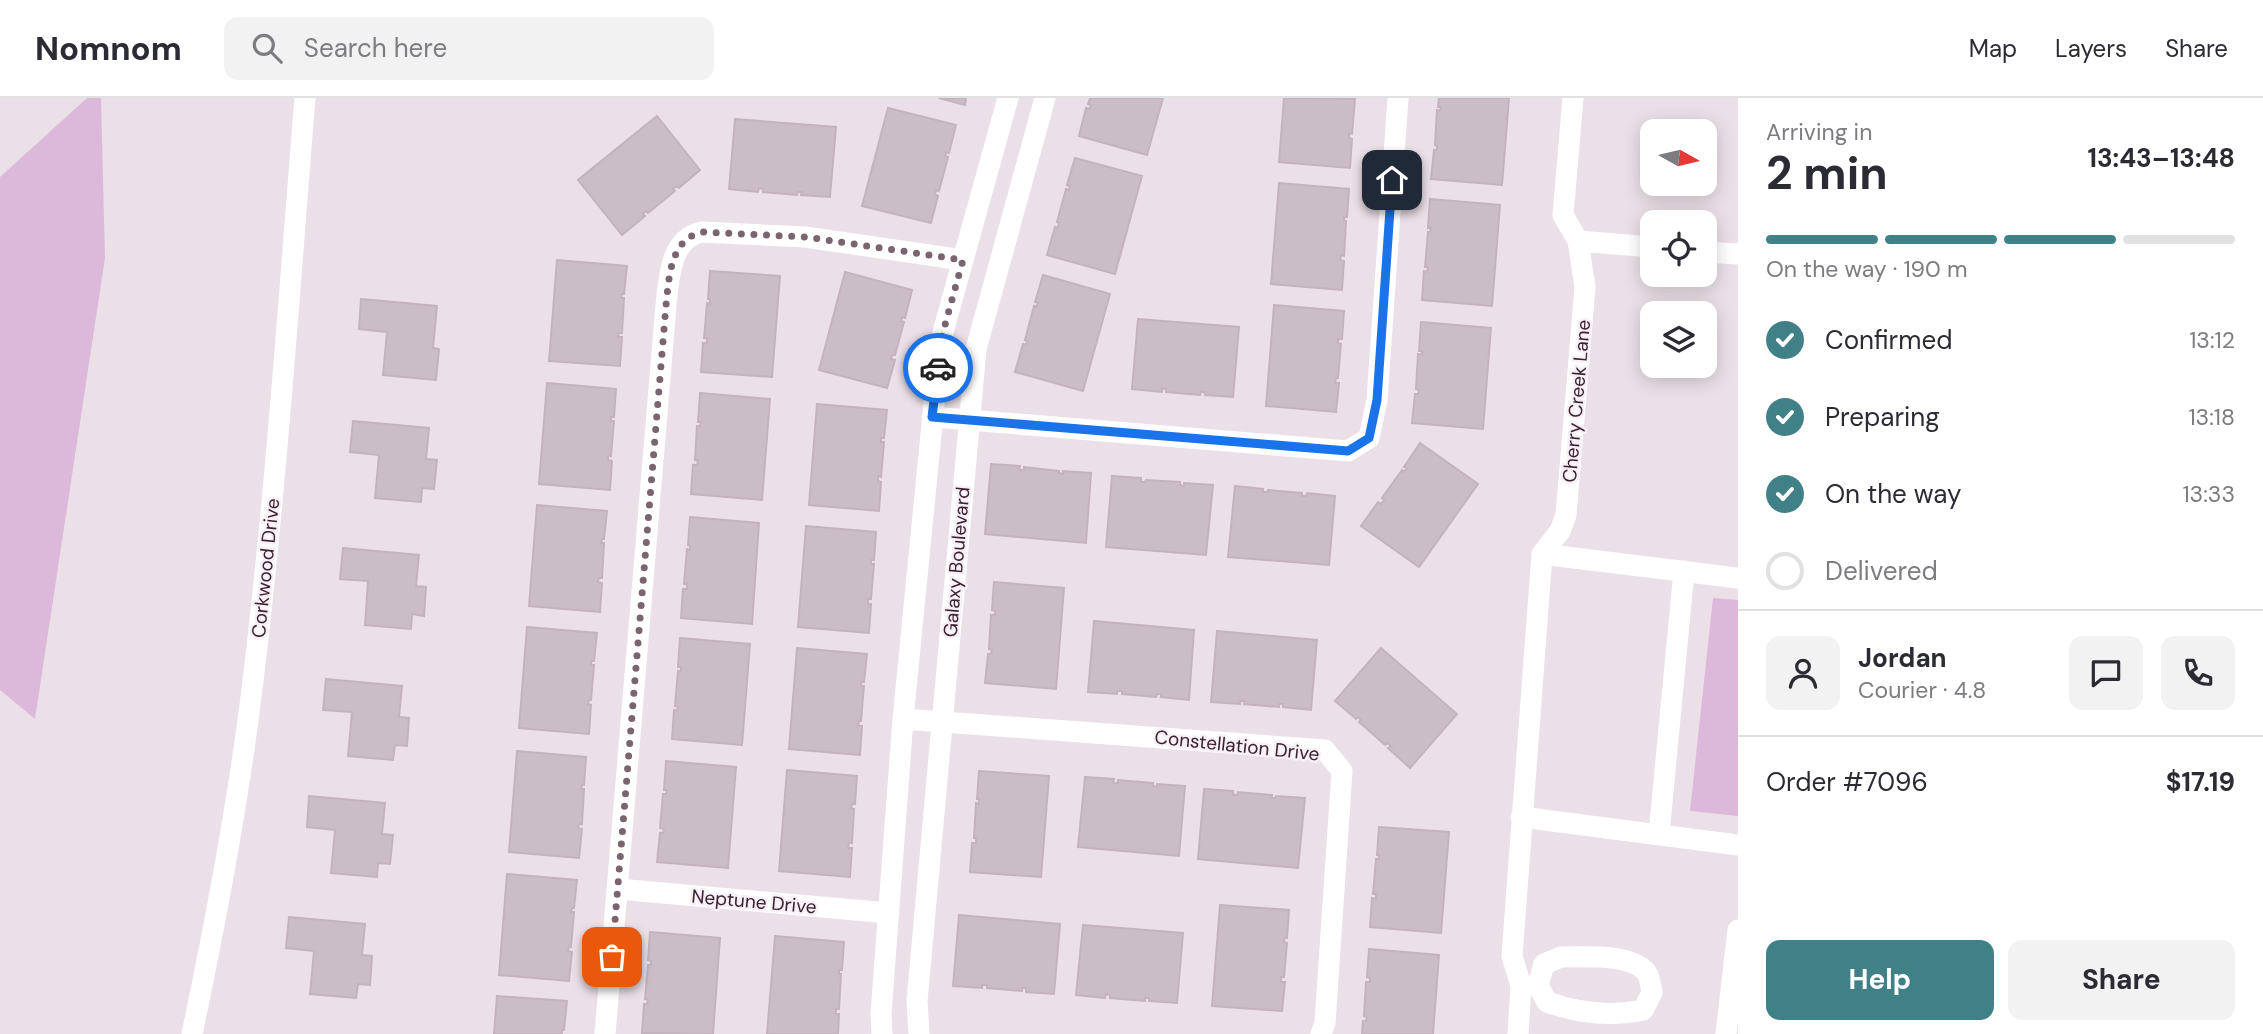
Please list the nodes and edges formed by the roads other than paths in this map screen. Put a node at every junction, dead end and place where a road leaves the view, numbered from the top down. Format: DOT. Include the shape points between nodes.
graph roads {
  1 [pos="305,98"];
  2 [pos="1008,98"];
  3 [pos="1045,98"];
  4 [pos="1398,98"];
  5 [pos="1573,98"];
  6 [pos="1578,241"];
  7 [pos="1640,246"];
  8 [pos="1717,252"];
  9 [pos="1738,254"];
  10 [pos="963,260"];
  11 [pos="932,417"];
  12 [pos="968,421"];
  13 [pos="1542,554"];
  14 [pos="1684,571"];
  15 [pos="1738,578"];
  16 [pos="903,719"];
  17 [pos="941,721"];
  18 [pos="1521,817"];
  19 [pos="1659,834"];
  20 [pos="1738,845"];
  21 [pos="618,889"];
  22 [pos="889,913"];
  23 [pos="1738,930"];
  24 [pos="1530,985"];
  25 [pos="192,1034"];
  26 [pos="605,1034"];
  27 [pos="882,1034"];
  28 [pos="919,1034"];
  29 [pos="1321,1034"];
  30 [pos="1518,1034"];
  31 [pos="1726,1034"];
  1 -- 25 [label="street, Corkwood Drive" via="252,692"];
  2 -- 10 [label="street, Galaxy Boulevard"];
  3 -- 12 [label="street, Galaxy Boulevard" via="976,349"];
  4 -- 12 [label="street" via="1377,400 1369,438 1348,451"];
  5 -- 6 [label="street, Cherry Creek Lane" via="1563,215"];
  6 -- 7 [label="street"];
  6 -- 13 [label="street, Cherry Creek Lane" via="1585,287 1566,515"];
  8 -- 9 [label="street"];
  10 -- 11 [label="street, Galaxy Boulevard" via="940,343"];
  10 -- 21 [label="street" via="806,237 702,232 681,244 671,267 666,305"];
  11 -- 12 [label="street"];
  11 -- 16 [label="street, Galaxy Boulevard"];
  12 -- 17 [label="street, Galaxy Boulevard"];
  13 -- 14 [label="street"];
  13 -- 18 [label="street"];
  14 -- 15 [label="street"];
  14 -- 19 [label="street"];
  16 -- 17 [label="street, Constellation Drive"];
  16 -- 22 [label="street, Galaxy Boulevard"];
  17 -- 28 [label="street, Galaxy Boulevard" via="917,1001"];
  17 -- 29 [label="street, Constellation Drive" via="1325,750 1342,771"];
  18 -- 19 [label="street"];
  18 -- 24 [label="street" via="1511,956"];
  19 -- 20 [label="street"];
  21 -- 22 [label="street, Neptune Drive"];
  21 -- 26 [label="street"];
  22 -- 27 [label="street, Galaxy Boulevard"];
  23 -- 31 [label="street"];
  24 -- 24 [label="street" via="1547,1002 1568,1010 1620,1015 1643,1010 1652,993 1648,974 1634,962 1597,957 1561,957 1544,964"];
  24 -- 30 [label="street"];
}
